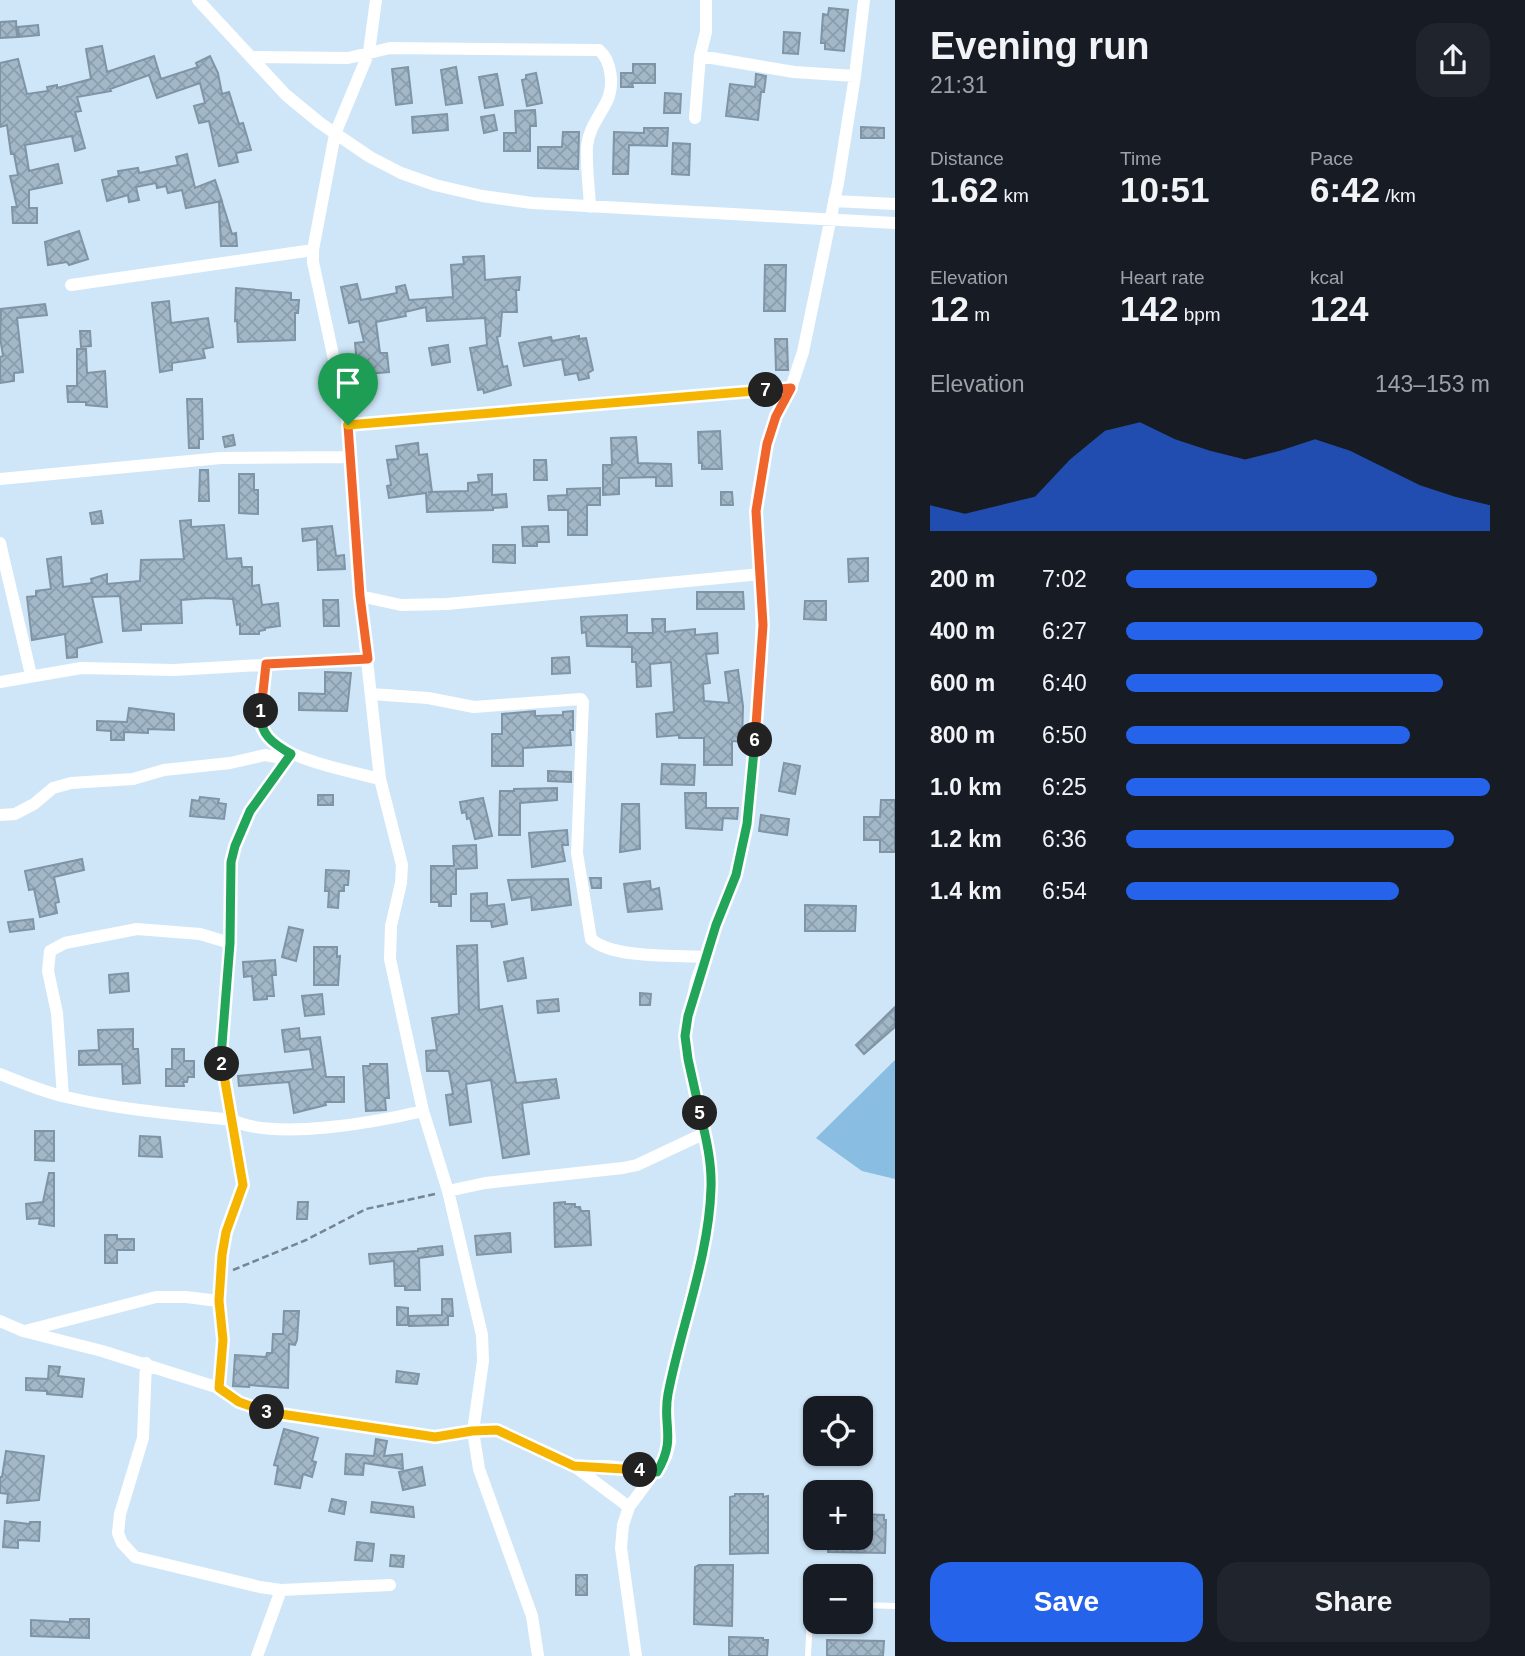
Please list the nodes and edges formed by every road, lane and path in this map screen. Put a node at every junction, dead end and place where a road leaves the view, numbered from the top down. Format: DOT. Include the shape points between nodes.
graph roads {
  1 [pos="198,0"];
  2 [pos="376,0"];
  3 [pos="706,0"];
  4 [pos="864,0"];
  5 [pos="369,52"];
  6 [pos="700,56"];
  7 [pos="251,57"];
  8 [pos="855,76"];
  9 [pos="695,118"];
  10 [pos="335,134"];
  11 [pos="834,201"];
  12 [pos="895,204"];
  13 [pos="590,206"];
  14 [pos="831,219"];
  15 [pos="895,223"];
  16 [pos="313,250"];
  17 [pos="71,285"];
  18 [pos="791,388"];
  19 [pos="348,425"];
  20 [pos="350,457"];
  21 [pos="0,479"];
  22 [pos="0,542"];
  23 [pos="761,574"];
  24 [pos="360,596"];
  25 [pos="368,659"];
  26 [pos="266,664"];
  27 [pos="31,675"];
  28 [pos="0,682"];
  29 [pos="371,694"];
  30 [pos="289,756"];
  31 [pos="380,779"];
  32 [pos="0,815"];
  33 [pos="230,943"];
  34 [pos="705,957"];
  35 [pos="0,1074"];
  36 [pos="63,1096"];
  37 [pos="423,1111"];
  38 [pos="232,1120"];
  39 [pos="705,1132"];
  40 [pos="449,1191"];
  41 [pos="221,1275"];
  42 [pos="219,1301"];
  43 [pos="0,1321"];
  44 [pos="23,1331"];
  45 [pos="146,1363"];
  46 [pos="219,1388"];
  47 [pos="472,1431"];
  48 [pos="574,1466"];
  49 [pos="657,1472"];
  50 [pos="629,1507"];
  51 [pos="390,1585"];
  52 [pos="281,1590"];
  53 [pos="873,1605"];
  54 [pos="895,1606"];
  55 [pos="809,1634"];
  56 [pos="257,1656"];
  57 [pos="538,1656"];
  58 [pos="636,1656"];
  59 [pos="808,1656"];
  1 -- 7 [label="street"];
  2 -- 5 [label="street"];
  3 -- 6 [label="street"];
  4 -- 8 [label="street"];
  5 -- 7 [label="street" via="348,58"];
  5 -- 10 [label="street"];
  5 -- 13 [label="street" via="390,48 599,50 606,56 610,81 587,145"];
  6 -- 8 [label="street" via="794,72"];
  6 -- 9 [label="street"];
  7 -- 10 [label="street" via="286,95"];
  8 -- 11 [label="street"];
  10 -- 13 [label="street" via="401,173 435,185 532,203"];
  10 -- 16 [label="street"];
  11 -- 12 [label="street"];
  11 -- 14 [label="street"];
  13 -- 14 [label="street"];
  14 -- 15 [label="street"];
  14 -- 18 [label="street"];
  16 -- 17 [label="street"];
  16 -- 19 [label="street"];
  18 -- 19 [label="street"];
  18 -- 23 [label="street" via="767,444 758,491"];
  19 -- 20 [label="street"];
  20 -- 21 [label="street" via="241,457"];
  20 -- 24 [label="street"];
  22 -- 27 [label="street"];
  23 -- 24 [label="street" via="447,604 401,605"];
  23 -- 34 [label="street" via="762,656 747,824 736,875"];
  24 -- 25 [label="street"];
  25 -- 26 [label="street"];
  25 -- 29 [label="street"];
  26 -- 27 [label="street" via="174,670 81,667"];
  26 -- 30 [label="street" via="260,724"];
  27 -- 28 [label="street"];
  29 -- 31 [label="street"];
  29 -- 34 [label="street" via="474,706 581,699 577,853 591,939 633,953"];
  30 -- 31 [label="street"];
  30 -- 32 [label="street" via="265,755 133,779 71,783 53,788 15,814"];
  30 -- 33 [label="street" via="250,811 235,846"];
  31 -- 37 [label="street" via="402,874 391,926 390,959"];
  33 -- 36 [label="street" via="200,934 137,929 65,943 50,951 48,971 57,1013"];
  33 -- 38 [label="street" via="221,1057"];
  34 -- 39 [label="street" via="685,1036"];
  35 -- 36 [label="street"];
  36 -- 38 [label="street"];
  37 -- 38 [label="street" via="325,1127 275,1129"];
  37 -- 40 [label="street"];
  38 -- 41 [label="street" via="243,1185 226,1232"];
  39 -- 40 [label="street" via="623,1168"];
  39 -- 49 [label="street" via="709,1210 667,1398 670,1442"];
  40 -- 41 [label="path" via="366,1209"];
  40 -- 47 [label="street" via="483,1348"];
  41 -- 42 [label="street"];
  42 -- 44 [label="street" via="156,1297"];
  42 -- 46 [label="street" via="223,1340"];
  43 -- 44 [label="street"];
  44 -- 45 [label="street"];
  45 -- 46 [label="street"];
  45 -- 52 [label="street" via="143,1438 120,1514 122,1544 135,1557"];
  46 -- 47 [label="street" via="264,1411 435,1437"];
  47 -- 48 [label="street" via="497,1430"];
  47 -- 57 [label="street" via="482,1479 532,1616"];
  48 -- 49 [label="street"];
  48 -- 50 [label="street"];
  49 -- 50 [label="street"];
  50 -- 58 [label="street" via="621,1548"];
  51 -- 52 [label="street"];
  52 -- 56 [label="street"];
  53 -- 54 [label="lane"];
  55 -- 59 [label="lane"];
}
